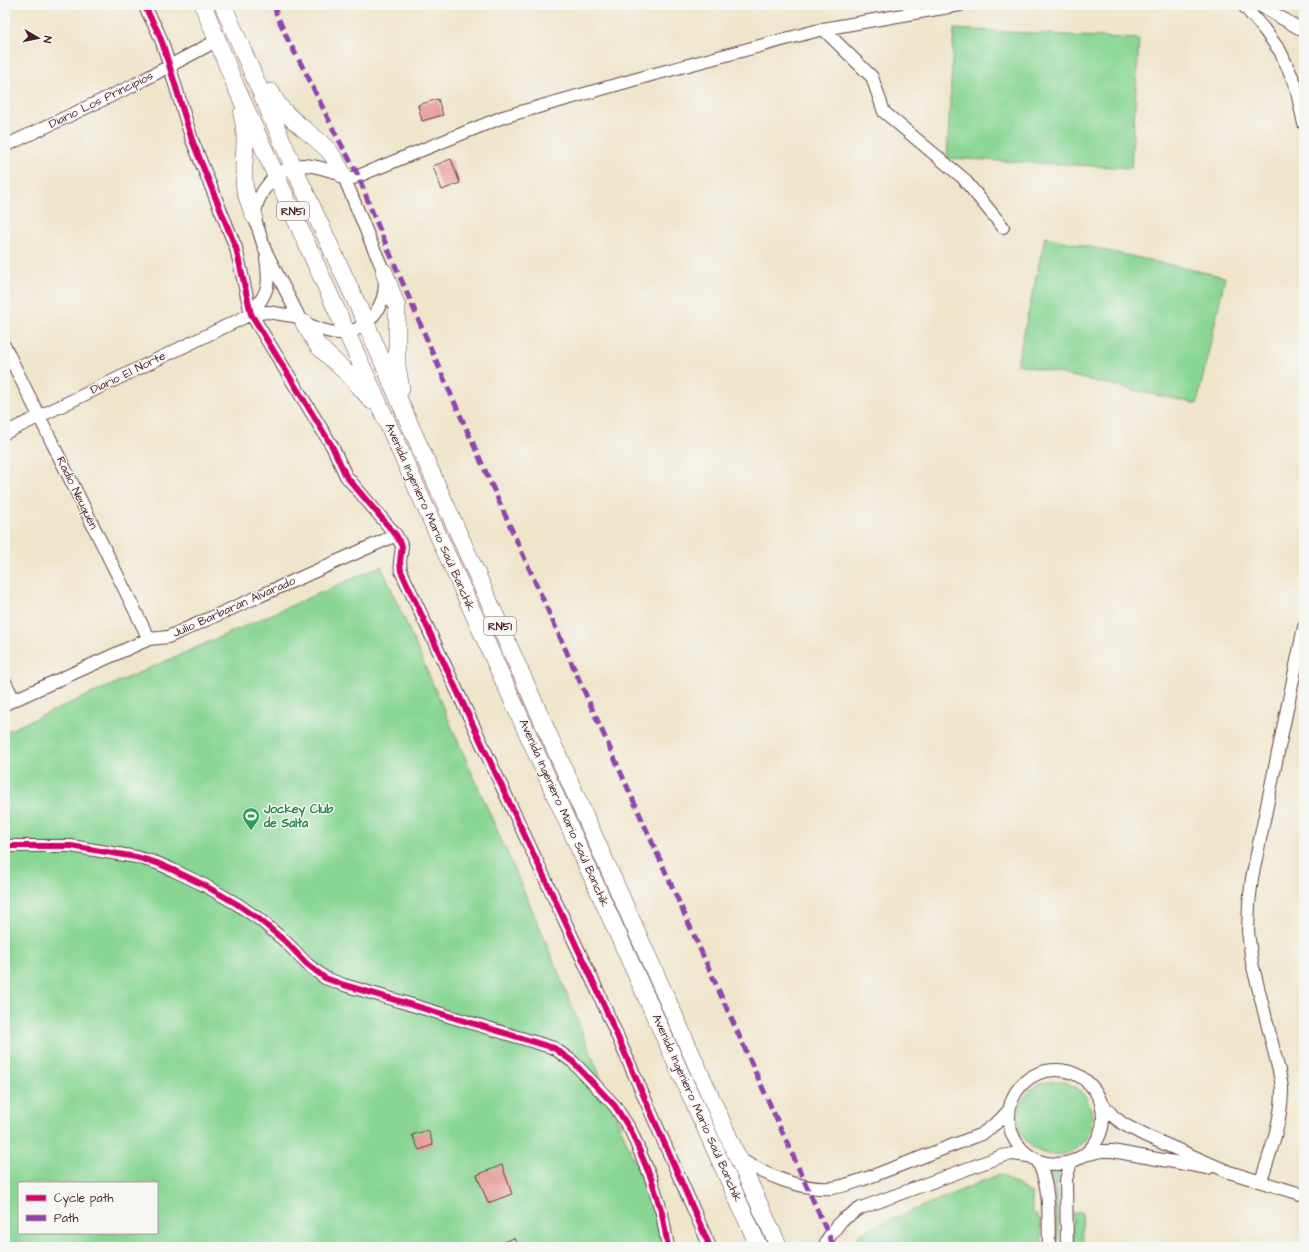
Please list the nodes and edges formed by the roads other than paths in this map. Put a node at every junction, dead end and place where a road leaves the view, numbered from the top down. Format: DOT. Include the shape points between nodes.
graph roads {
  1 [pos="144,5"];
  2 [pos="203,5"];
  3 [pos="223,5"];
  4 [pos="955,5"];
  5 [pos="1243,5"];
  6 [pos="1259,5"];
  7 [pos="823,29"];
  8 [pos="1304,31"];
  9 [pos="218,40"];
  10 [pos="243,50"];
  11 [pos="169,66"];
  12 [pos="232,75"];
  13 [pos="1304,124"];
  14 [pos="5,146"];
  15 [pos="293,166"];
  16 [pos="276,174"];
  17 [pos="344,178"];
  18 [pos="254,216"];
  19 [pos="1003,227"];
  20 [pos="265,250"];
  21 [pos="384,272"];
  22 [pos="251,314"];
  23 [pos="301,320"];
  24 [pos="366,323"];
  25 [pos="347,332"];
  26 [pos="5,347"];
  27 [pos="39,416"];
  28 [pos="406,416"];
  29 [pos="385,417"];
  30 [pos="5,433"];
  31 [pos="396,535"];
  32 [pos="1304,626"];
  33 [pos="149,639"];
  34 [pos="5,682"];
  35 [pos="9,702"];
  36 [pos="5,846"];
  37 [pos="1100,1101"];
  38 [pos="1009,1110"];
  39 [pos="1085,1155"];
  40 [pos="738,1158"];
  41 [pos="1033,1159"];
  42 [pos="1071,1162"];
  43 [pos="1229,1172"];
  44 [pos="1261,1182"];
  45 [pos="1304,1195"];
  46 [pos="668,1247"];
  47 [pos="710,1247"];
  48 [pos="759,1247"];
  49 [pos="779,1247"];
  50 [pos="824,1247"];
  51 [pos="1049,1247"];
  52 [pos="1067,1247"];
  1 -- 11 [label="street" via="158,32"];
  2 -- 9 [label="highway, Avenida Ingeniero Mario Saúl Banchik / RN51"];
  3 -- 10 [label="highway, Avenida Ingeniero Mario Saúl Banchik / RN51"];
  4 -- 7 [label="street"];
  5 -- 13 [label="street" via="1280,51 1294,83"];
  6 -- 8 [label="street"];
  7 -- 17 [label="street" via="503,117"];
  7 -- 19 [label="street" via="872,77 884,112 963,178"];
  9 -- 11 [label="street, Diario Los Principios"];
  9 -- 12 [label="highway, Avenida Ingeniero Mario Saúl Banchik / RN51"];
  10 -- 15 [label="highway, Avenida Ingeniero Mario Saúl Banchik / RN51"];
  10 -- 17 [label="highway" via="259,64 275,101 283,112 317,139 335,160"];
  11 -- 14 [label="street, Diario Los Principios"];
  11 -- 22 [label="street" via="192,140 236,248"];
  12 -- 16 [label="highway, Avenida Ingeniero Mario Saúl Banchik / RN51"];
  12 -- 18 [label="highway" via="245,125 244,180"];
  15 -- 16 [label="street"];
  15 -- 17 [label="street" via="329,169"];
  15 -- 24 [label="highway, Avenida Ingeniero Mario Saúl Banchik / RN51"];
  16 -- 18 [label="street" via="263,191"];
  16 -- 25 [label="highway, Avenida Ingeniero Mario Saúl Banchik / RN51"];
  17 -- 21 [label="street"];
  18 -- 20 [label="street"];
  20 -- 22 [label="street" via="269,278 267,291"];
  20 -- 23 [label="street"];
  21 -- 24 [label="street" via="385,293 375,314"];
  21 -- 28 [label="highway" via="397,307 398,366"];
  22 -- 23 [label="street" via="268,312"];
  22 -- 27 [label="street, Diario El Norte"];
  22 -- 31 [label="street" via="332,446 346,476"];
  23 -- 25 [label="street" via="330,331"];
  23 -- 29 [label="highway" via="318,346 350,376"];
  24 -- 25 [label="street"];
  24 -- 28 [label="highway, Avenida Ingeniero Mario Saúl Banchik / RN51"];
  25 -- 29 [label="highway, Avenida Ingeniero Mario Saúl Banchik / RN51"];
  26 -- 27 [label="street, Radio Neuquén"];
  27 -- 30 [label="street, Diario El Norte"];
  27 -- 33 [label="street, Radio Neuquén"];
  28 -- 40 [label="highway, Avenida Ingeniero Mario Saúl Banchik / RN51"];
  29 -- 48 [label="highway, Avenida Ingeniero Mario Saúl Banchik / RN51"];
  31 -- 33 [label="street, Julio Barbarán Alvarado" via="168,637"];
  31 -- 47 [label="street" via="402,546 401,571 598,992"];
  32 -- 44 [label="street" via="1249,904 1248,931 1252,963 1282,1089 1272,1146"];
  33 -- 35 [label="street, Julio Barbarán Alvarado"];
  34 -- 35 [label="street"];
  36 -- 46 [label="street" via="71,846 157,863 198,882 259,919 325,978 554,1048 573,1062 615,1106 631,1131 660,1206"];
  37 -- 38 [label="street" via="1093,1088 1081,1077 1067,1071 1051,1070 1036,1074 1023,1082 1014,1095"];
  37 -- 39 [label="street" via="1103,1116 1101,1130 1095,1144"];
  37 -- 43 [label="street" via="1123,1124"];
  38 -- 40 [label="street" via="982,1134 867,1178 831,1188 781,1180 759,1171"];
  38 -- 41 [label="street" via="1008,1123 1012,1136 1019,1147"];
  39 -- 42 [label="street"];
  39 -- 43 [label="street" via="1112,1151"];
  40 -- 49 [label="highway, Avenida Ingeniero Mario Saúl Banchik / RN51"];
  41 -- 42 [label="street" via="1054,1165"];
  41 -- 50 [label="street" via="1012,1154 1002,1156 861,1208 842,1220"];
  41 -- 51 [label="street" via="1044,1173"];
  42 -- 52 [label="street" via="1066,1180"];
  43 -- 44 [label="street"];
  44 -- 45 [label="street"];
}
